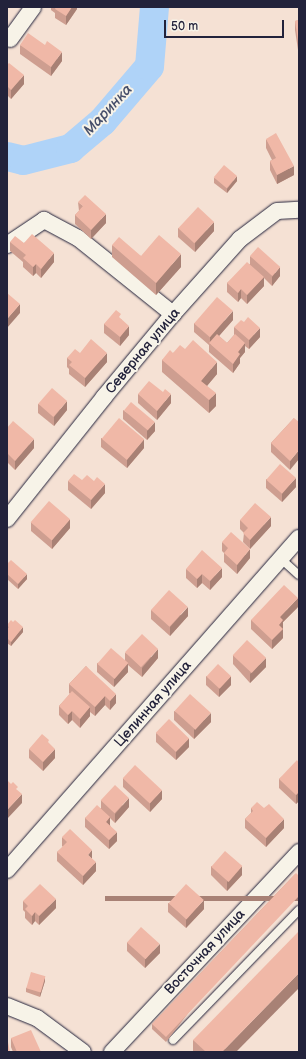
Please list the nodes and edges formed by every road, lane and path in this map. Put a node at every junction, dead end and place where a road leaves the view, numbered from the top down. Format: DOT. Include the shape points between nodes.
graph roads {
  1 [pos="33,7"];
  2 [pos="10,39"];
  3 [pos="299,210"];
  4 [pos="7,245"];
  5 [pos="173,314"];
  6 [pos="7,519"];
  7 [pos="299,538"];
  8 [pos="280,558"];
  9 [pos="299,575"];
  10 [pos="299,852"];
  11 [pos="7,870"];
  12 [pos="299,910"];
  13 [pos="7,1006"];
  14 [pos="173,1040"];
  15 [pos="84,1052"];
  16 [pos="112,1052"];
  1 -- 2 [label="street"];
  3 -- 5 [label="street, Северная улица" via="277,211 240,239"];
  4 -- 5 [label="street" via="44,220 78,238"];
  5 -- 6 [label="street, Северная улица"];
  7 -- 8 [label="street, Целинная улица"];
  8 -- 9 [label="lane"];
  8 -- 11 [label="street, Целинная улица"];
  10 -- 16 [label="street, Восточная улица"];
  12 -- 14 [label="lane"];
  13 -- 15 [label="street" via="37,1018"];
}
